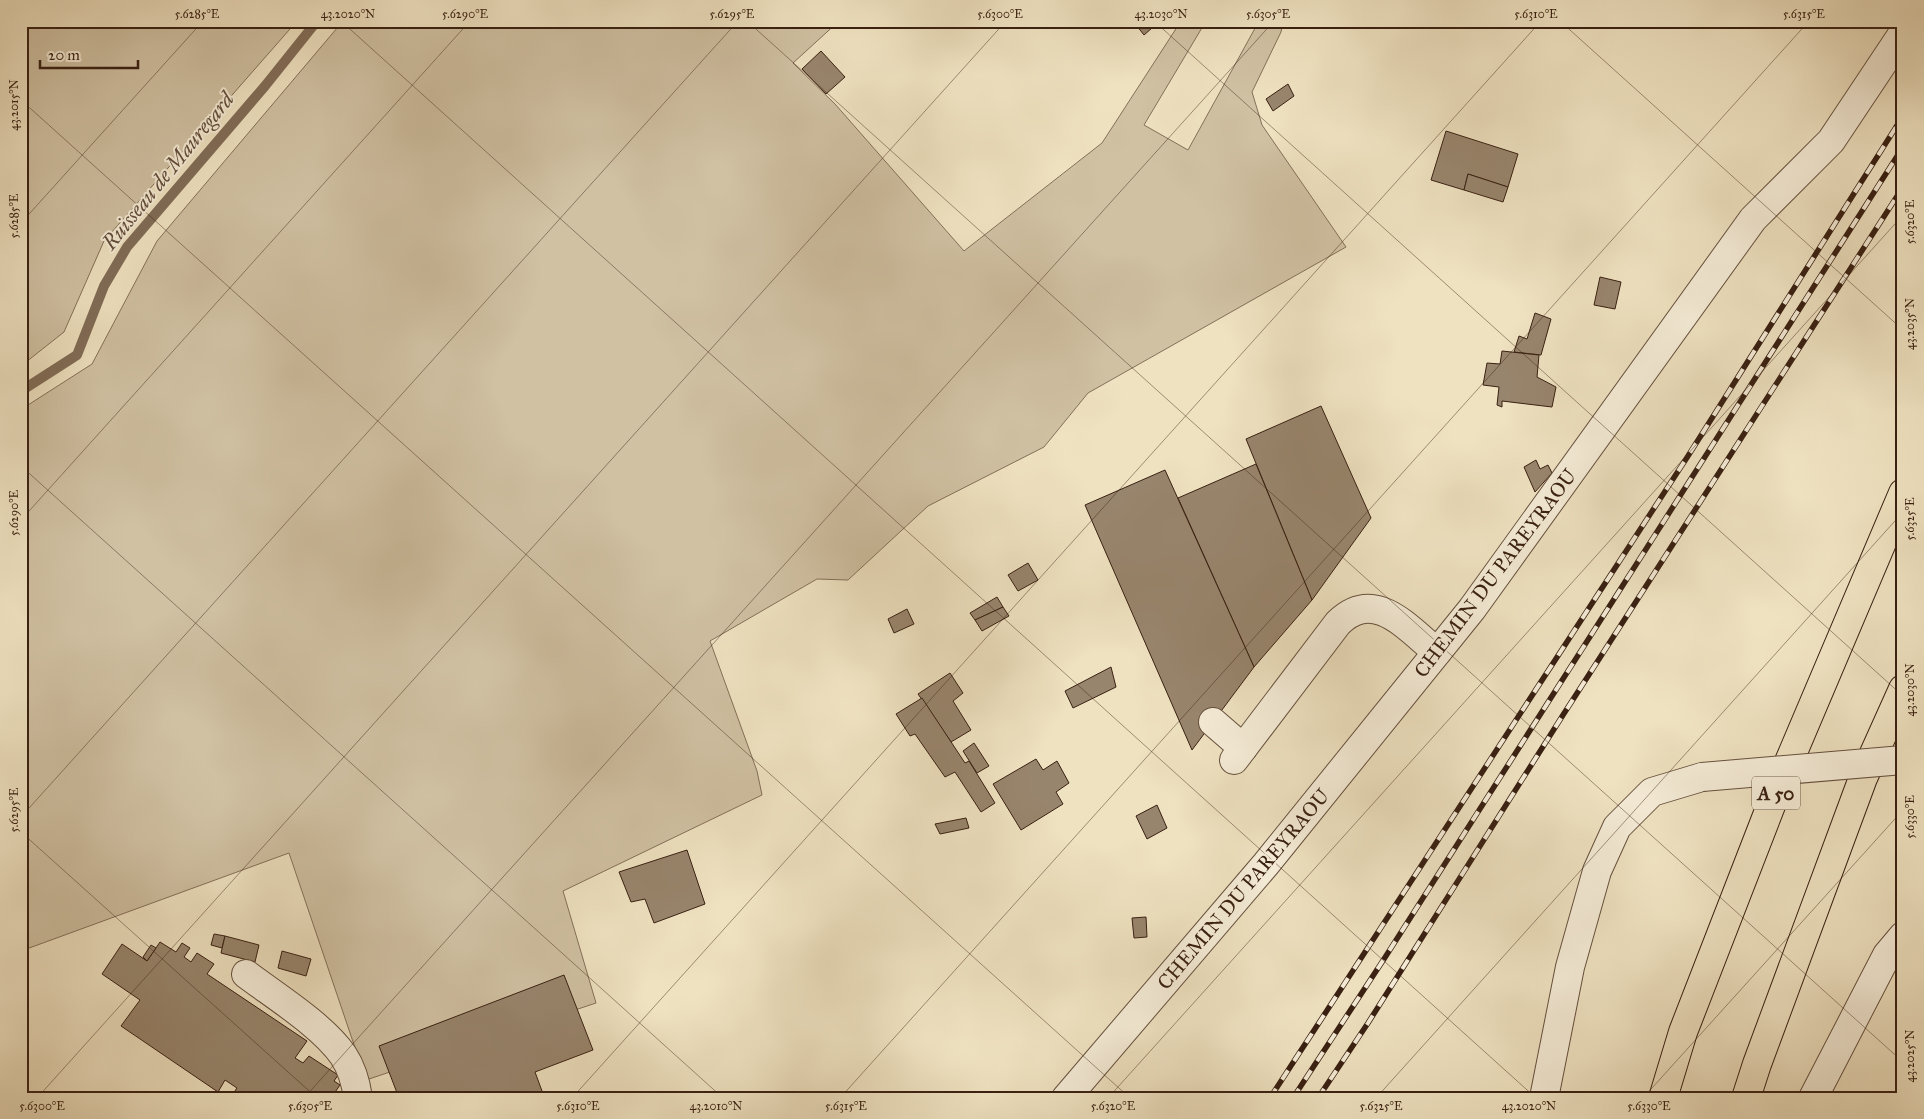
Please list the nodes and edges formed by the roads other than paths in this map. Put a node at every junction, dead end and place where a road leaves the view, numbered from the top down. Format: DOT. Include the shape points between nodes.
graph roads {
  1 [pos="1903,33"];
  2 [pos="1903,493"];
  3 [pos="1436,652"];
  4 [pos="1903,689"];
  5 [pos="1213,722"];
  6 [pos="1903,760"];
  7 [pos="1903,936"];
  8 [pos="246,974"];
  9 [pos="358,1098"];
  10 [pos="1066,1098"];
  11 [pos="1544,1098"];
  12 [pos="1663,1098"];
  13 [pos="1746,1098"];
  14 [pos="1813,1098"];
  1 -- 3 [label="street, CHEMIN DU PAREYRAOU" via="1831,141 1754,219 1472,608"];
  2 -- 12 [label="highway, A 50" via="1777,790 1683,1032"];
  3 -- 5 [label="street" via="1390,615 1377,609 1361,608 1346,614 1338,623 1239,754"];
  3 -- 10 [label="street, CHEMIN DU PAREYRAOU" via="1266,864"];
  4 -- 13 [label="highway" via="1863,778"];
  6 -- 11 [label="street, bridge" via="1702,777 1652,792 1617,827 1597,871 1570,967"];
  7 -- 14 [label="street" via="1886,955"];
  8 -- 9 [label="street" via="323,1032 344,1056"];
}
